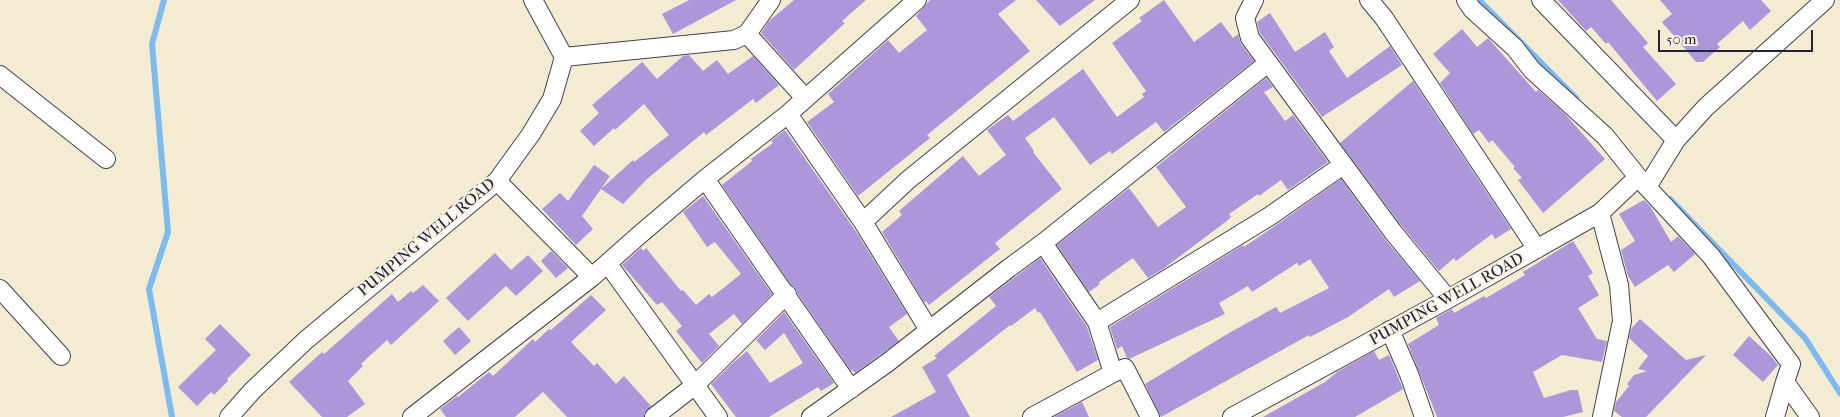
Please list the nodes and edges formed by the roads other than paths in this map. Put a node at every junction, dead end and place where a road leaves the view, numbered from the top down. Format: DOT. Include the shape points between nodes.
graph roads {
  1 [pos="533,0"];
  2 [pos="771,0"];
  3 [pos="917,0"];
  4 [pos="1130,0"];
  5 [pos="1254,0"];
  6 [pos="1369,0"];
  7 [pos="1466,0"];
  8 [pos="1541,0"];
  9 [pos="1824,0"];
  10 [pos="747,34"];
  11 [pos="564,57"];
  12 [pos="1268,63"];
  13 [pos="0,75"];
  14 [pos="805,98"];
  15 [pos="788,114"];
  16 [pos="1676,140"];
  17 [pos="106,159"];
  18 [pos="1344,165"];
  19 [pos="705,179"];
  20 [pos="497,181"];
  21 [pos="1645,183"];
  22 [pos="1600,213"];
  23 [pos="863,222"];
  24 [pos="1043,243"];
  25 [pos="1537,249"];
  26 [pos="608,264"];
  27 [pos="592,277"];
  28 [pos="0,289"];
  29 [pos="787,294"];
  30 [pos="1448,299"];
  31 [pos="1097,322"];
  32 [pos="929,330"];
  33 [pos="1390,330"];
  34 [pos="61,356"];
  35 [pos="1113,373"];
  36 [pos="1785,382"];
  37 [pos="694,386"];
  38 [pos="851,389"];
  39 [pos="1417,414"];
  40 [pos="229,417"];
  41 [pos="412,417"];
  42 [pos="654,417"];
  43 [pos="718,417"];
  44 [pos="811,417"];
  45 [pos="1032,417"];
  46 [pos="1150,417"];
  47 [pos="1232,417"];
  48 [pos="1602,417"];
  49 [pos="1775,417"];
  50 [pos="1810,417"];
  1 -- 11 [label="street"];
  2 -- 10 [label="street"];
  3 -- 14 [label="street"];
  4 -- 23 [label="street" via="908,180"];
  5 -- 12 [label="street" via="1245,18 1250,38"];
  6 -- 25 [label="street"];
  7 -- 21 [label="street" via="1515,48 1532,70 1605,136"];
  8 -- 16 [label="street"];
  9 -- 16 [label="street" via="1706,107"];
  10 -- 11 [label="street" via="734,40"];
  10 -- 14 [label="street"];
  11 -- 20 [label="street, PUMPING WELL ROAD" via="552,99"];
  12 -- 18 [label="street"];
  12 -- 24 [label="street"];
  13 -- 17 [label="street"];
  14 -- 15 [label="street"];
  15 -- 19 [label="street"];
  15 -- 23 [label="street"];
  16 -- 21 [label="street"];
  18 -- 30 [label="street"];
  18 -- 31 [label="street" via="1270,216"];
  19 -- 26 [label="street"];
  19 -- 29 [label="street"];
  20 -- 27 [label="street"];
  20 -- 40 [label="street, PUMPING WELL ROAD" via="306,340"];
  21 -- 22 [label="street, PUMPING WELL ROAD"];
  21 -- 36 [label="street" via="1711,256 1791,364"];
  22 -- 25 [label="street, PUMPING WELL ROAD"];
  22 -- 48 [label="street" via="1619,285 1622,322"];
  23 -- 32 [label="street"];
  24 -- 31 [label="street"];
  24 -- 32 [label="street"];
  25 -- 30 [label="street, PUMPING WELL ROAD"];
  26 -- 27 [label="street"];
  26 -- 37 [label="street"];
  27 -- 41 [label="street"];
  28 -- 34 [label="street"];
  29 -- 37 [label="street"];
  29 -- 38 [label="street"];
  30 -- 33 [label="street, PUMPING WELL ROAD"];
  31 -- 35 [label="street"];
  32 -- 38 [label="street"];
  33 -- 39 [label="street" via="1409,374"];
  33 -- 47 [label="street, PUMPING WELL ROAD"];
  35 -- 45 [label="street"];
  35 -- 46 [label="street" via="1125,368"];
  36 -- 49 [label="street"];
  36 -- 50 [label="street"];
  37 -- 42 [label="street"];
  37 -- 43 [label="street"];
  38 -- 44 [label="street"];
}
